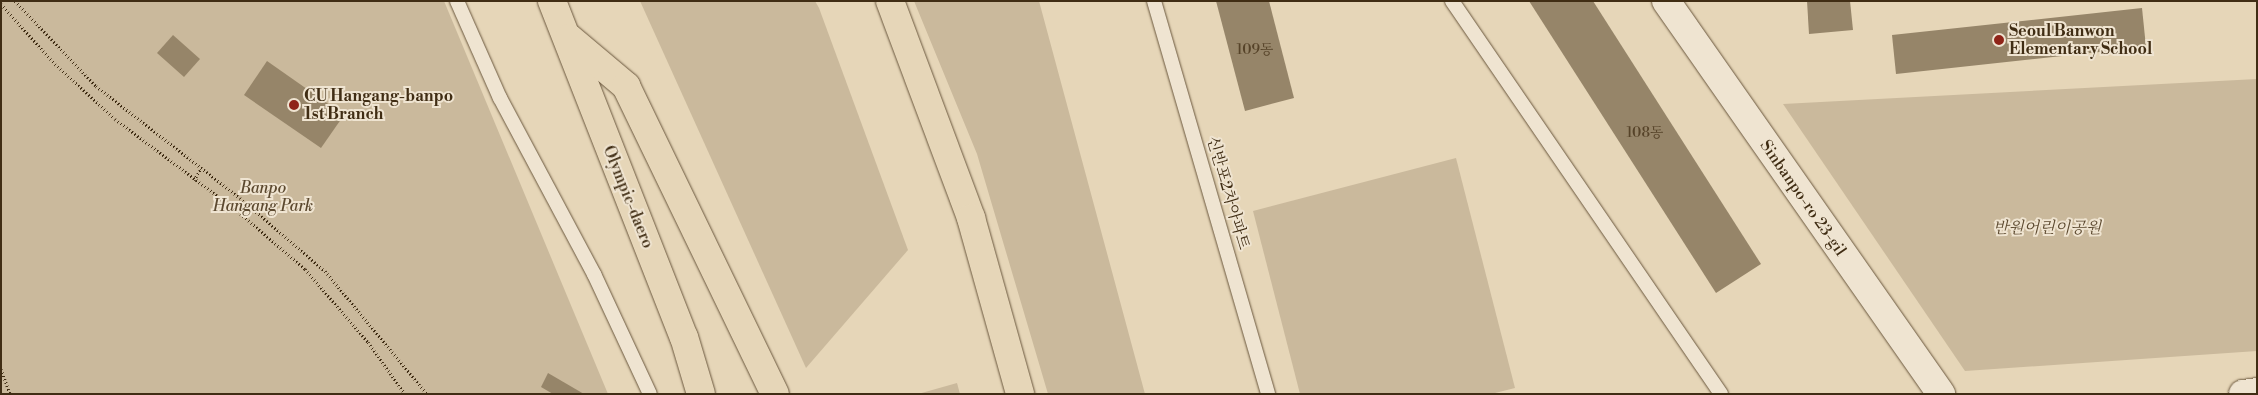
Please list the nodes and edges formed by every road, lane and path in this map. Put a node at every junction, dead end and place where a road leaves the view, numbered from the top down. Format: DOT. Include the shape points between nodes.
graph roads {
  1 [pos="15,1"];
  2 [pos="457,1"];
  3 [pos="552,1"];
  4 [pos="890,1"];
  5 [pos="1154,1"];
  6 [pos="1452,1"];
  7 [pos="1666,1"];
  8 [pos="1,4"];
  9 [pos="567,37"];
  10 [pos="201,169"];
  11 [pos="194,180"];
  12 [pos="1,369"];
  13 [pos="2257,392"];
  14 [pos="10,394"];
  15 [pos="405,394"];
  16 [pos="427,394"];
  17 [pos="650,394"];
  18 [pos="701,394"];
  19 [pos="776,394"];
  20 [pos="1020,394"];
  21 [pos="1268,394"];
  22 [pos="1721,394"];
  23 [pos="1941,394"];
  24 [pos="2243,394"];
  1 -- 10 [label="path" via="96,86"];
  2 -- 17 [label="lane" via="500,98 594,274"];
  3 -- 9 [label="highway, Olympic-daero"];
  4 -- 20 [label="highway" via="971,218"];
  5 -- 21 [label="lane, 신반포2차아파트"];
  6 -- 22 [label="lane"];
  7 -- 23 [label="street, Sinbanpo-ro 23-gil"];
  8 -- 11 [label="path" via="55,64 101,106"];
  9 -- 18 [label="highway, Olympic-daero" via="684,337"];
  9 -- 19 [label="highway" via="626,86"];
  10 -- 11 [label="path"];
  10 -- 16 [label="path" via="325,271"];
  11 -- 15 [label="path" via="305,269 368,342"];
  12 -- 14 [label="path"];
  13 -- 24 [label="street"];
}
